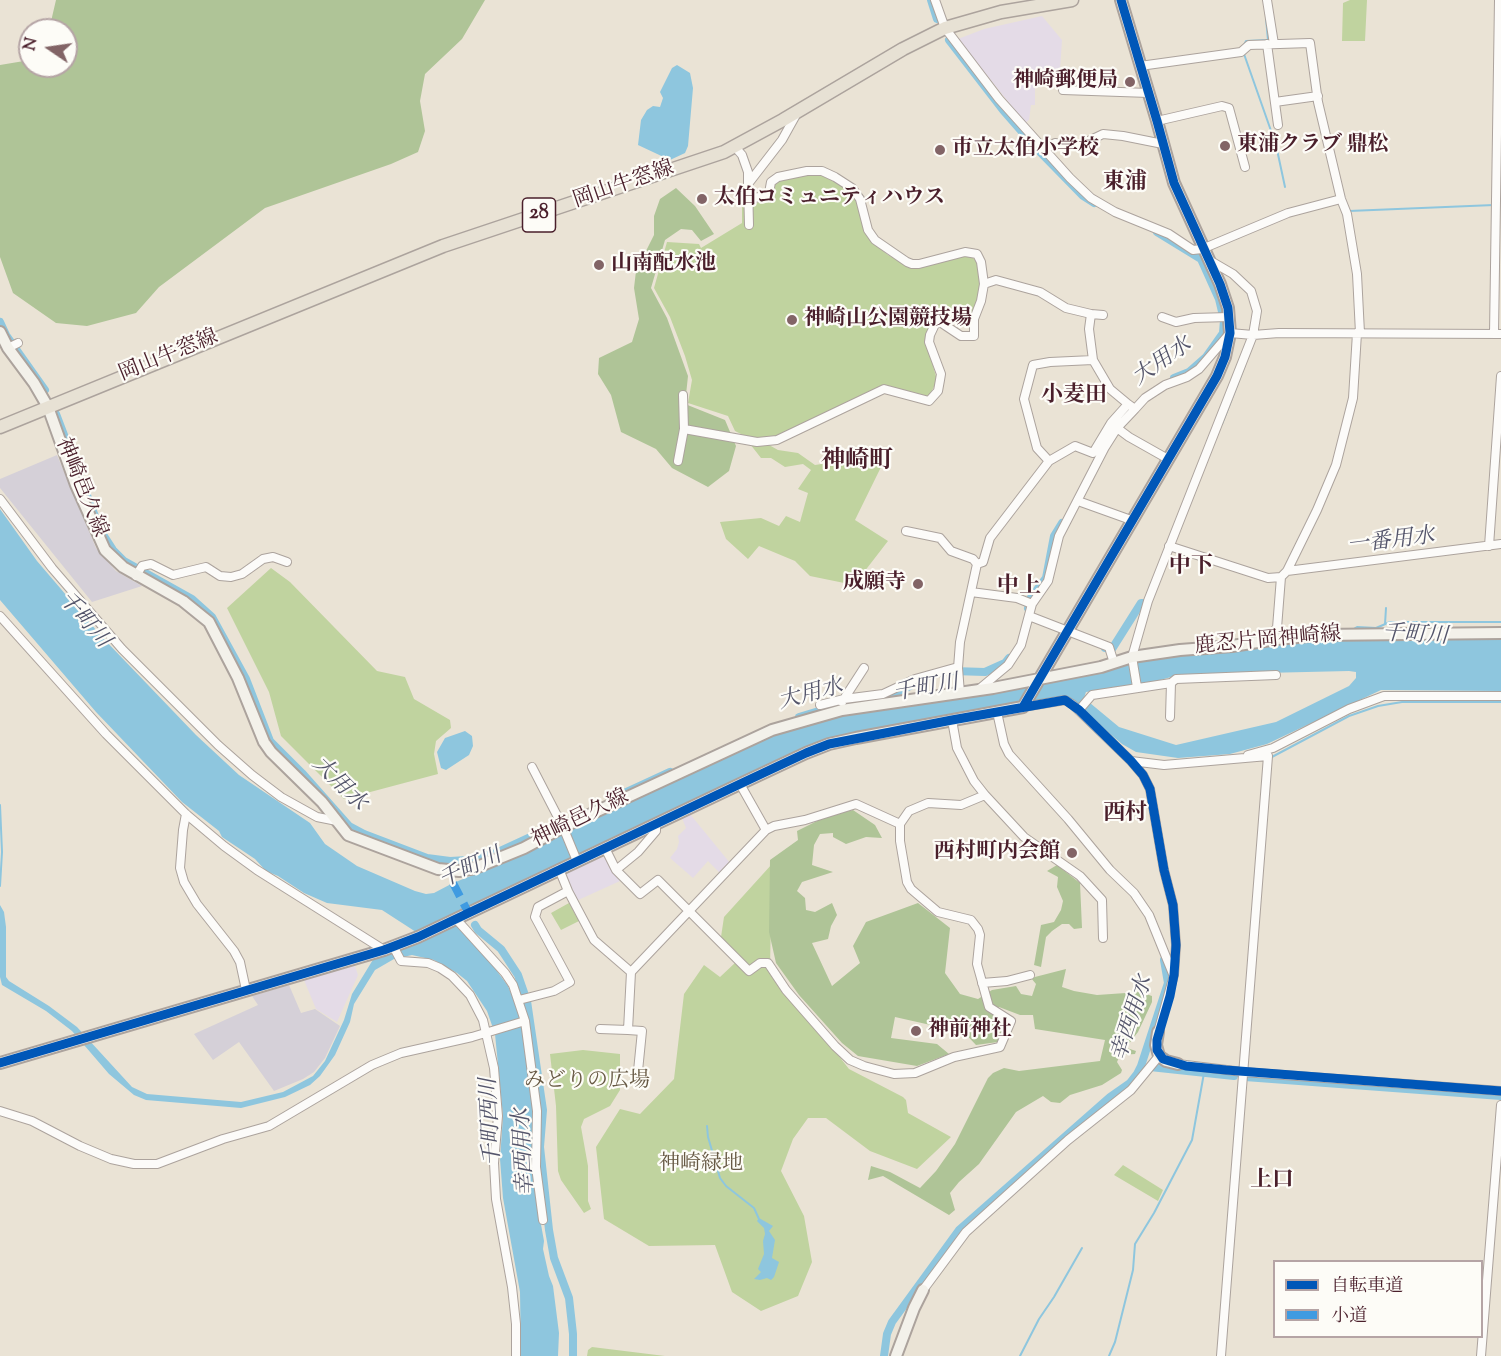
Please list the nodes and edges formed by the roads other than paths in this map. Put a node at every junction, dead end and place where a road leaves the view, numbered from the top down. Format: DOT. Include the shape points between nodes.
graph roads {
  1 [pos="935,0"];
  2 [pos="1072,0"];
  3 [pos="1120,0"];
  4 [pos="1267,0"];
  5 [pos="1498,0"];
  6 [pos="945,28"];
  7 [pos="1271,44"];
  8 [pos="1140,66"];
  9 [pos="1063,90"];
  10 [pos="1149,93"];
  11 [pos="1318,96"];
  12 [pos="1275,102"];
  13 [pos="798,111"];
  14 [pos="1158,121"];
  15 [pos="1278,125"];
  16 [pos="1163,144"];
  17 [pos="735,147"];
  18 [pos="1044,150"];
  19 [pos="1245,167"];
  20 [pos="748,184"];
  21 [pos="1341,199"];
  22 [pos="748,200"];
  23 [pos="749,225"];
  24 [pos="1205,254"];
  25 [pos="984,284"];
  26 [pos="1091,314"];
  27 [pos="1103,315"];
  28 [pos="1162,317"];
  29 [pos="1225,317"];
  30 [pos="0,332"];
  31 [pos="1359,332"];
  32 [pos="1496,332"];
  33 [pos="1230,333"];
  34 [pos="1253,334"];
  35 [pos="1093,360"];
  36 [pos="1501,376"];
  37 [pos="684,396"];
  38 [pos="48,407"];
  39 [pos="1131,407"];
  40 [pos="1114,426"];
  41 [pos="0,427"];
  42 [pos="684,429"];
  43 [pos="1097,455"];
  44 [pos="1168,459"];
  45 [pos="678,461"];
  46 [pos="1048,461"];
  47 [pos="0,499"];
  48 [pos="1078,501"];
  49 [pos="1131,520"];
  50 [pos="906,531"];
  51 [pos="1501,544"];
  52 [pos="1489,546"];
  53 [pos="1171,547"];
  54 [pos="287,562"];
  55 [pos="978,564"];
  56 [pos="139,571"];
  57 [pos="1284,574"];
  58 [pos="971,592"];
  59 [pos="1030,603"];
  60 [pos="0,616"];
  61 [pos="1029,616"];
  62 [pos="1067,631"];
  63 [pos="1501,633"];
  64 [pos="1265,640"];
  65 [pos="1132,659"];
  66 [pos="1114,663"];
  67 [pos="958,667"];
  68 [pos="864,668"];
  69 [pos="1276,675"];
  70 [pos="1037,681"];
  71 [pos="1171,683"];
  72 [pos="1136,686"];
  73 [pos="978,690"];
  74 [pos="960,693"];
  75 [pos="1501,696"];
  76 [pos="843,704"];
  77 [pos="1024,704"];
  78 [pos="820,705"];
  79 [pos="1080,709"];
  80 [pos="997,712"];
  81 [pos="1170,717"];
  82 [pos="952,720"];
  83 [pos="1227,760"];
  84 [pos="1131,761"];
  85 [pos="532,767"];
  86 [pos="740,784"];
  87 [pos="985,795"];
  88 [pos="186,814"];
  89 [pos="338,821"];
  90 [pos="656,824"];
  91 [pos="900,824"];
  92 [pos="562,826"];
  93 [pos="766,830"];
  94 [pos="605,848"];
  95 [pos="576,859"];
  96 [pos="559,869"];
  97 [pos="616,870"];
  98 [pos="568,891"];
  99 [pos="690,910"];
  100 [pos="454,920"];
  101 [pos="1103,938"];
  102 [pos="391,948"];
  103 [pos="631,972"];
  104 [pos="1030,975"];
  105 [pos="1174,975"];
  106 [pos="982,983"];
  107 [pos="246,990"];
  108 [pos="523,999"];
  109 [pos="524,1021"];
  110 [pos="600,1029"];
  111 [pos="628,1030"];
  112 [pos="1158,1032"];
  113 [pos="487,1033"];
  114 [pos="1160,1056"];
  115 [pos="0,1063"];
  116 [pos="1178,1064"];
  117 [pos="1243,1072"];
  118 [pos="637,1081"];
  119 [pos="1501,1091"];
  120 [pos="1501,1105"];
  121 [pos="0,1111"];
  122 [pos="543,1220"];
  123 [pos="923,1290"];
  124 [pos="1483,1331"];
  125 [pos="1482,1338"];
  126 [pos="516,1356"];
  127 [pos="896,1356"];
  128 [pos="1221,1356"];
  129 [pos="1481,1356"];
  1 -- 6 [label="street"];
  2 -- 6 [label="main road, 岡山牛窓線 / 28" via="1001,12"];
  3 -- 8 [label="street"];
  4 -- 7 [label="street"];
  5 -- 32 [label="street"];
  6 -- 13 [label="main road, 岡山牛窓線 / 28"];
  6 -- 18 [label="street"];
  7 -- 8 [label="street"];
  7 -- 11 [label="street" via="1310,43"];
  7 -- 12 [label="street"];
  8 -- 10 [label="street"];
  9 -- 10 [label="street"];
  10 -- 14 [label="street"];
  11 -- 12 [label="street"];
  11 -- 21 [label="street"];
  12 -- 15 [label="street"];
  13 -- 17 [label="main road, 岡山牛窓線 / 28"];
  13 -- 20 [label="street" via="788,132"];
  14 -- 16 [label="street"];
  14 -- 19 [label="street" via="1222,106 1228,108"];
  16 -- 18 [label="street" via="1103,134 1078,146 1055,143"];
  16 -- 24 [label="street" via="1174,183"];
  17 -- 20 [label="street" via="748,172"];
  17 -- 38 [label="main road, 岡山牛窓線 / 28" via="443,246"];
  18 -- 24 [label="street" via="1091,198"];
  20 -- 22 [label="street"];
  21 -- 24 [label="street" via="1288,213"];
  21 -- 31 [label="street" via="1357,274"];
  22 -- 23 [label="street"];
  22 -- 25 [label="street" via="769,193 771,182 778,177 822,171 852,188 875,240 912,264 964,252 976,254"];
  24 -- 29 [label="street" via="1228,308"];
  24 -- 34 [label="street" via="1251,291 1257,311"];
  25 -- 26 [label="street" via="996,280 1040,292 1066,308"];
  25 -- 42 [label="street" via="974,319 974,336 961,336 937,320 929,342 940,374 938,391 929,401 884,389 777,440 757,442"];
  26 -- 27 [label="street"];
  26 -- 35 [label="street"];
  28 -- 29 [label="street" via="1176,322"];
  29 -- 33 [label="street"];
  30 -- 38 [label="street, 神崎邑久線" via="13,346"];
  31 -- 32 [label="street"];
  31 -- 34 [label="street"];
  31 -- 57 [label="street" via="1353,398 1336,465"];
  33 -- 34 [label="street"];
  33 -- 39 [label="street" via="1199,369"];
  33 -- 44 [label="street" via="1216,376"];
  34 -- 53 [label="street"];
  35 -- 39 [label="street" via="1110,389"];
  35 -- 46 [label="street" via="1033,365 1024,399 1037,448"];
  36 -- 52 [label="street"];
  37 -- 42 [label="street"];
  38 -- 41 [label="main road, 岡山牛窓線 / 28"];
  38 -- 56 [label="street, 神崎邑久線" via="99,537 113,559"];
  39 -- 40 [label="street"];
  40 -- 43 [label="street"];
  40 -- 44 [label="street"];
  42 -- 45 [label="street"];
  43 -- 46 [label="street" via="1075,446"];
  43 -- 48 [label="street"];
  44 -- 49 [label="street"];
  46 -- 55 [label="street" via="990,538 983,562"];
  47 -- 89 [label="street" via="52,568 122,649 218,745 281,796 317,818"];
  48 -- 49 [label="street"];
  48 -- 59 [label="street" via="1059,536 1048,581"];
  49 -- 62 [label="street"];
  50 -- 55 [label="street" via="940,538 951,551"];
  51 -- 52 [label="street"];
  52 -- 57 [label="street"];
  53 -- 57 [label="street" via="1268,578"];
  53 -- 65 [label="street" via="1148,601"];
  54 -- 56 [label="street" via="273,557 263,559 231,577 220,576 206,567 173,575 151,564"];
  55 -- 58 [label="street"];
  56 -- 89 [label="street, 神崎邑久線" via="209,622 264,742"];
  57 -- 64 [label="street" via="1277,628"];
  58 -- 59 [label="street"];
  58 -- 67 [label="street"];
  59 -- 61 [label="street"];
  60 -- 88 [label="street" via="106,734"];
  61 -- 62 [label="street"];
  61 -- 73 [label="street" via="1022,645 1012,660"];
  62 -- 66 [label="street" via="1109,649"];
  62 -- 70 [label="street"];
  63 -- 64 [label="street, 鹿忍片岡神崎線" via="1319,635"];
  64 -- 65 [label="street, 鹿忍片岡神崎線"];
  65 -- 66 [label="street, 鹿忍片岡神崎線"];
  65 -- 72 [label="street"];
  66 -- 70 [label="street, 鹿忍片岡神崎線"];
  67 -- 74 [label="street"];
  67 -- 76 [label="street"];
  68 -- 76 [label="street"];
  69 -- 71 [label="street" via="1176,679"];
  70 -- 73 [label="street, 神崎邑久線"];
  70 -- 77 [label="street"];
  71 -- 72 [label="street"];
  71 -- 81 [label="street"];
  72 -- 79 [label="street" via="1092,694"];
  73 -- 74 [label="street, 神崎邑久線"];
  74 -- 76 [label="street, 神崎邑久線"];
  75 -- 83 [label="street" via="1384,696 1349,709 1273,748"];
  76 -- 78 [label="street"];
  76 -- 92 [label="street, 神崎邑久線" via="772,729"];
  77 -- 79 [label="street" via="1065,700"];
  77 -- 80 [label="street"];
  79 -- 84 [label="street"];
  80 -- 82 [label="street"];
  80 -- 105 [label="street" via="1009,754 1134,893 1149,915"];
  82 -- 86 [label="street" via="829,744"];
  82 -- 87 [label="street" via="957,748"];
  83 -- 84 [label="street" via="1164,765"];
  83 -- 117 [label="street" via="1268,756"];
  84 -- 105 [label="street" via="1148,782 1153,800 1173,905"];
  85 -- 92 [label="street"];
  86 -- 90 [label="street"];
  86 -- 93 [label="street"];
  87 -- 91 [label="street" via="961,805 928,803 909,811"];
  87 -- 101 [label="street" via="1024,837 1080,876 1102,900"];
  88 -- 102 [label="street" via="257,870"];
  88 -- 107 [label="street" via="180,868 184,882 234,951"];
  89 -- 92 [label="street, 神崎邑久線" via="348,835 360,841 438,869 459,871 524,848"];
  90 -- 94 [label="street"];
  90 -- 97 [label="street" via="656,831 638,852"];
  91 -- 93 [label="street" via="856,804"];
  91 -- 106 [label="street" via="905,872 911,889 938,912 971,920 978,929 977,964"];
  92 -- 95 [label="street"];
  93 -- 99 [label="street"];
  94 -- 95 [label="street"];
  94 -- 97 [label="street"];
  95 -- 96 [label="street"];
  96 -- 98 [label="street"];
  96 -- 100 [label="street"];
  97 -- 99 [label="street" via="640,894 658,880"];
  98 -- 103 [label="street" via="594,939"];
  98 -- 108 [label="street" via="538,907 535,916 570,982 554,991"];
  99 -- 103 [label="street"];
  99 -- 106 [label="street" via="749,971 760,963 768,963 786,990 850,1060 894,1074 915,1073 954,1057 1000,1047 1011,1021 989,1007"];
  100 -- 102 [label="street"];
  100 -- 108 [label="street" via="505,973"];
  102 -- 107 [label="street"];
  102 -- 113 [label="street" via="399,959 428,963 452,976 478,1007"];
  103 -- 111 [label="street"];
  104 -- 106 [label="street"];
  105 -- 112 [label="street"];
  107 -- 115 [label="street"];
  108 -- 109 [label="street"];
  109 -- 113 [label="street"];
  109 -- 122 [label="street" via="537,1111 536,1167"];
  110 -- 111 [label="street"];
  111 -- 118 [label="street" via="642,1031"];
  112 -- 114 [label="street" via="1156,1045"];
  113 -- 121 [label="street" via="401,1053 372,1065 269,1126 223,1138 157,1164 111,1159 32,1120"];
  113 -- 126 [label="street" via="498,1116 495,1187 512,1287"];
  114 -- 116 [label="street"];
  114 -- 123 [label="street" via="1131,1089 966,1232"];
  116 -- 117 [label="street"];
  117 -- 119 [label="street"];
  117 -- 128 [label="street"];
  120 -- 124 [label="street"];
  123 -- 127 [label="street"];
  125 -- 129 [label="street"];
}
